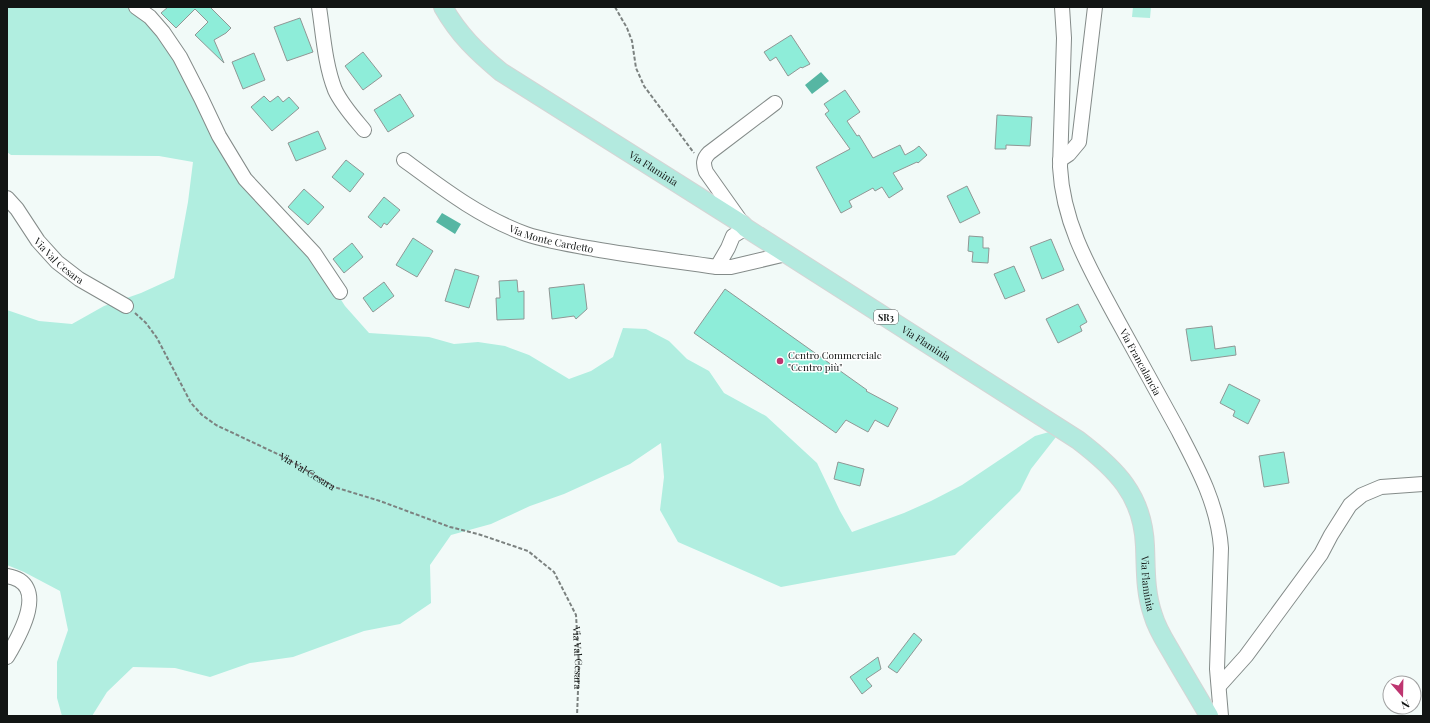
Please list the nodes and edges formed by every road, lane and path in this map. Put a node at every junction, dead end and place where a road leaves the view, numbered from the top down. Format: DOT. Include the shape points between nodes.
graph roads {
  1 [pos="136,7"];
  2 [pos="319,7"];
  3 [pos="443,7"];
  4 [pos="616,7"];
  5 [pos="1062,7"];
  6 [pos="1095,7"];
  7 [pos="775,102"];
  8 [pos="364,130"];
  9 [pos="404,160"];
  10 [pos="1060,160"];
  11 [pos="704,167"];
  12 [pos="7,198"];
  13 [pos="744,226"];
  14 [pos="767,242"];
  15 [pos="786,254"];
  16 [pos="761,260"];
  17 [pos="717,267"];
  18 [pos="340,292"];
  19 [pos="126,306"];
  20 [pos="1423,484"];
  21 [pos="7,576"];
  22 [pos="7,657"];
  23 [pos="1219,686"];
  24 [pos="577,716"];
  25 [pos="1209,716"];
  26 [pos="1221,716"];
  1 -- 18 [label="street" via="150,17 180,57 219,136 245,179 314,253"];
  2 -- 8 [label="street" via="335,90"];
  3 -- 13 [label="main road, Via Flaminia / SR3" via="463,37 501,72"];
  4 -- 11 [label="path" via="628,28 636,68 644,86"];
  5 -- 10 [label="street, Via Francalancia" via="1064,38"];
  6 -- 10 [label="street" via="1079,142 1070,154"];
  7 -- 11 [label="street" via="709,153 704,159"];
  9 -- 17 [label="street, Via Monte Cardetto" via="494,220 527,234 586,248"];
  10 -- 23 [label="street, Via Francalancia" via="1062,188 1072,232 1193,458 1215,512 1222,557"];
  11 -- 13 [label="street"];
  12 -- 19 [label="street, Via Val Cesara" via="38,241 57,262 79,279"];
  13 -- 14 [label="main road, Via Flaminia / SR3"];
  13 -- 17 [label="street" via="733,236"];
  14 -- 15 [label="main road, Via Flaminia / SR3"];
  14 -- 16 [label="street" via="766,253"];
  15 -- 16 [label="street, Via Monte Cardetto"];
  15 -- 25 [label="main road, Via Flaminia / SR3" via="1078,440 1118,474 1133,496 1139,512 1145,545 1146,587 1155,622"];
  16 -- 17 [label="street, Via Monte Cardetto" via="731,267"];
  19 -- 24 [label="path, Via Val Cesara" via="142,318 154,333 190,403 216,425 286,458 334,487 528,551 554,572 576,615 579,665"];
  20 -- 23 [label="street" via="1381,487 1362,495 1350,505 1321,554 1246,656"];
  21 -- 22 [label="street" via="23,583 30,599 27,615"];
  23 -- 26 [label="street, Via Francalancia"];
}
